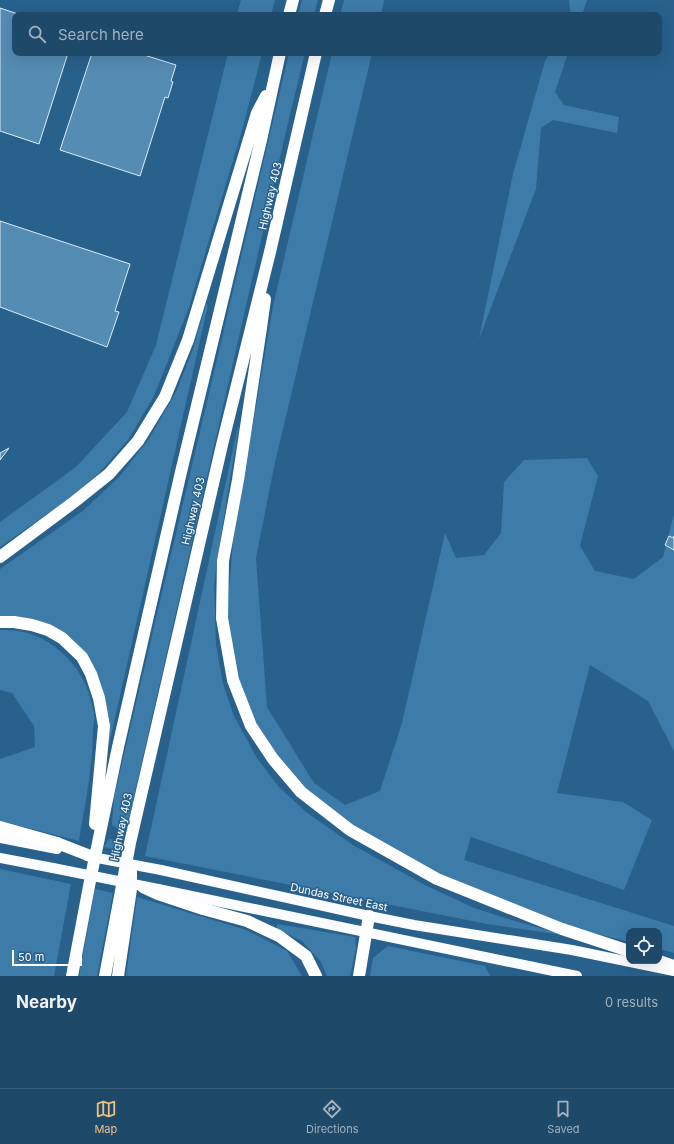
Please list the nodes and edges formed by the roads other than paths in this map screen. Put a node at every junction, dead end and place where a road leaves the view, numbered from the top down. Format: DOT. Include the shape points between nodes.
graph roads {
  1 [pos="293,0"];
  2 [pos="329,0"];
  3 [pos="290,12"];
  4 [pos="326,12"];
  5 [pos="279,56"];
  6 [pos="315,56"];
  7 [pos="274,81"];
  8 [pos="270,252"];
  9 [pos="0,557"];
  10 [pos="0,622"];
  11 [pos="0,827"];
  12 [pos="0,838"];
  13 [pos="130,843"];
  14 [pos="57,846"];
  15 [pos="93,857"];
  16 [pos="0,858"];
  17 [pos="90,881"];
  18 [pos="138,885"];
  19 [pos="158,892"];
  20 [pos="369,916"];
  21 [pos="366,932"];
  22 [pos="626,950"];
  23 [pos="662,962"];
  24 [pos="674,966"];
  25 [pos="674,972"];
  26 [pos="72,976"];
  27 [pos="105,976"];
  28 [pos="118,976"];
  29 [pos="316,976"];
  30 [pos="359,976"];
  31 [pos="577,976"];
  1 -- 3 [label="highway"];
  2 -- 4 [label="highway"];
  5 -- 7 [label="highway, Highway 403"];
  6 -- 8 [label="highway, Highway 403"];
  7 -- 9 [label="highway" via="257,113 188,340 165,397 138,441 109,474"];
  7 -- 17 [label="highway, Highway 403" via="118,747"];
  8 -- 13 [label="highway, Highway 403" via="222,445"];
  8 -- 22 [label="highway" via="259,343 223,561 222,618 231,672 251,726 301,792 350,830 437,879 562,929"];
  10 -- 17 [label="highway" via="32,625 62,638 82,658 95,686 104,726"];
  11 -- 14 [label="highway"];
  12 -- 14 [label="main road"];
  13 -- 27 [label="highway, Highway 403"];
  13 -- 28 [label="highway" via="131,889"];
  14 -- 15 [label="highway, bridge"];
  15 -- 20 [label="main road, Dundas Street East, bridge"];
  16 -- 18 [label="main road, bridge"];
  17 -- 26 [label="highway, Highway 403"];
  18 -- 19 [label="highway, bridge"];
  19 -- 21 [label="main road"];
  19 -- 29 [label="highway" via="203,909 247,921 279,936 306,956"];
  20 -- 21 [label="highway"];
  20 -- 25 [label="main road, Dundas Street East" via="572,950"];
  21 -- 30 [label="highway"];
  21 -- 31 [label="main road"];
  23 -- 24 [label="highway"];
}
